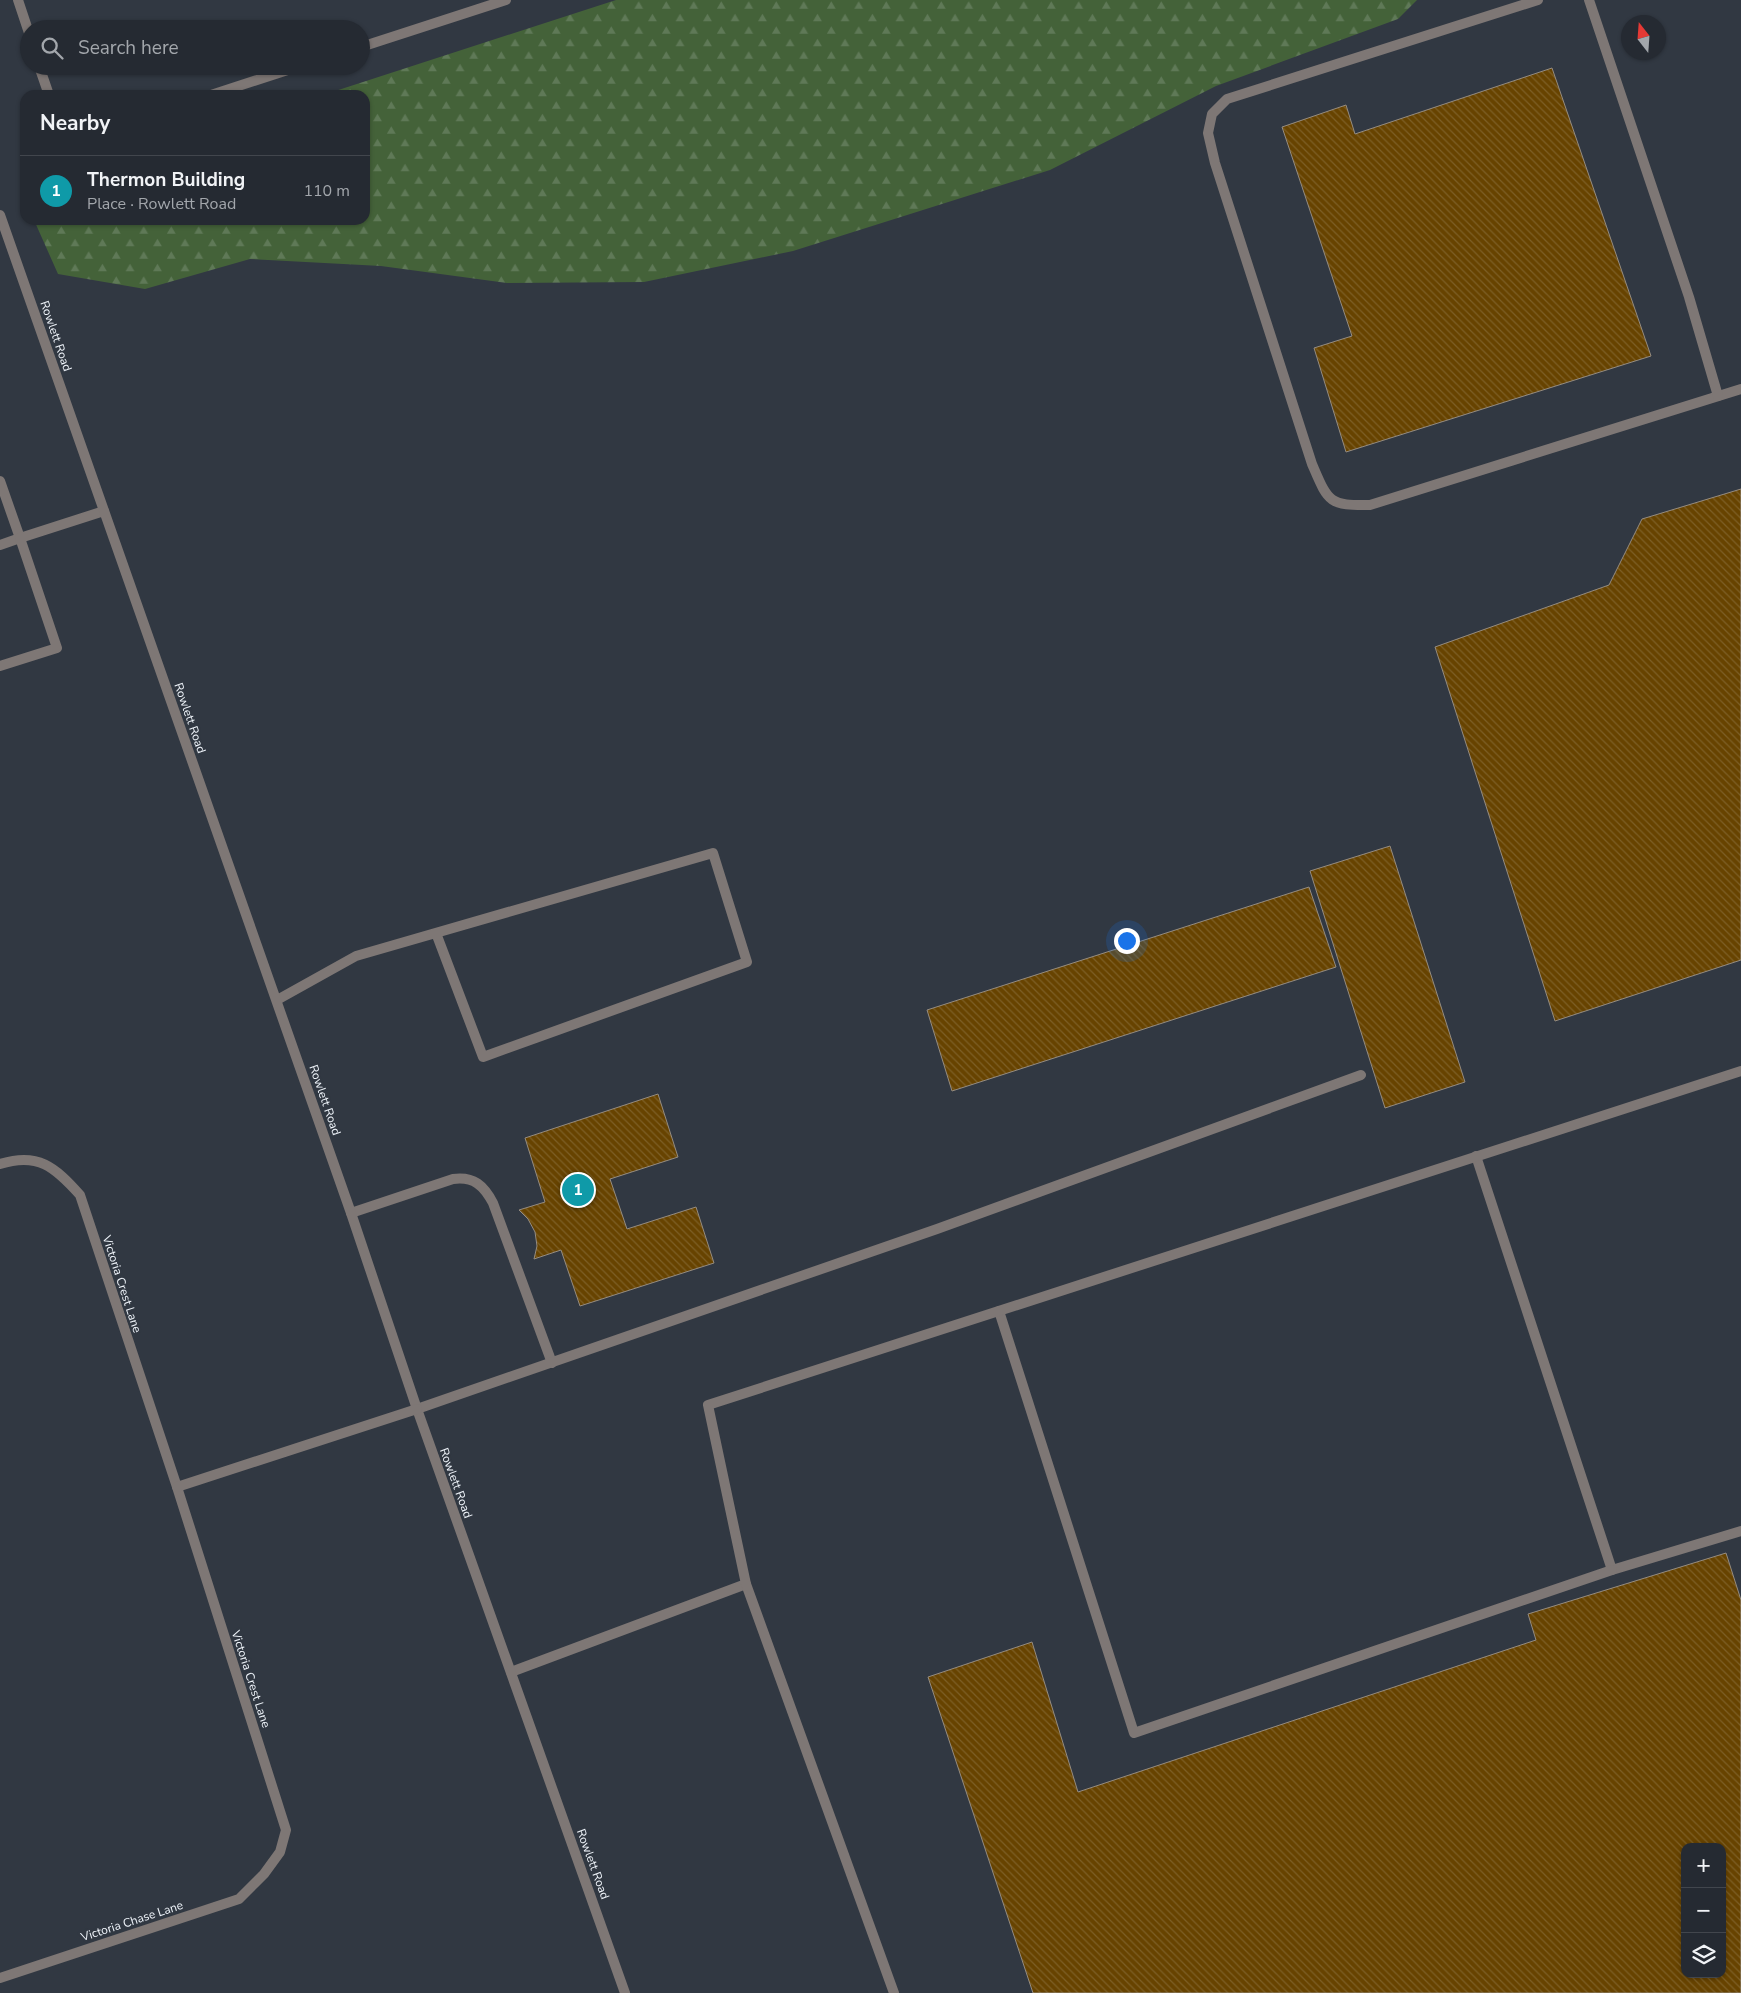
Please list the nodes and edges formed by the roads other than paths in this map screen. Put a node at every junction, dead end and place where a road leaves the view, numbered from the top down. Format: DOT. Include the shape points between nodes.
graph roads {
  1 [pos="18,0"];
  2 [pos="506,0"];
  3 [pos="1538,0"];
  4 [pos="1589,0"];
  5 [pos="25,20"];
  6 [pos="370,44"];
  7 [pos="42,75"];
  8 [pos="272,75"];
  9 [pos="47,90"];
  10 [pos="226,90"];
  11 [pos="0,215"];
  12 [pos="1741,389"];
  13 [pos="1718,396"];
  14 [pos="0,481"];
  15 [pos="104,511"];
  16 [pos="20,538"];
  17 [pos="0,545"];
  18 [pos="0,666"];
  19 [pos="436,933"];
  20 [pos="277,1000"];
  21 [pos="1741,1071"];
  22 [pos="1360,1075"];
  23 [pos="1476,1156"];
  24 [pos="0,1164"];
  25 [pos="351,1213"];
  26 [pos="999,1311"];
  27 [pos="552,1363"];
  28 [pos="417,1409"];
  29 [pos="177,1487"];
  30 [pos="1741,1532"];
  31 [pos="1612,1570"];
  32 [pos="746,1584"];
  33 [pos="511,1672"];
  34 [pos="264,1874"];
  35 [pos="0,1978"];
  36 [pos="625,1993"];
  37 [pos="894,1993"];
  1 -- 5 [label="street"];
  2 -- 6 [label="street"];
  3 -- 13 [label="street" via="1227,99 1212,114 1208,133 1215,163 1324,494 1343,506 1370,505"];
  4 -- 13 [label="street" via="1689,297"];
  7 -- 9 [label="street"];
  8 -- 10 [label="street"];
  11 -- 15 [label="street, Rowlett Road"];
  12 -- 13 [label="street"];
  14 -- 16 [label="street"];
  15 -- 16 [label="street"];
  15 -- 20 [label="street, Rowlett Road"];
  16 -- 17 [label="street"];
  16 -- 18 [label="street" via="57,648"];
  19 -- 19 [label="street" via="713,853 747,962 483,1057"];
  19 -- 20 [label="street" via="356,956"];
  20 -- 25 [label="street, Rowlett Road"];
  21 -- 23 [label="street"];
  22 -- 27 [label="street" via="937,1229"];
  23 -- 26 [label="street"];
  23 -- 31 [label="street"];
  24 -- 29 [label="street, Victoria Crest Lane" via="16,1159 43,1162 66,1179 80,1195"];
  25 -- 27 [label="street" via="453,1179 468,1178 480,1185 493,1203"];
  25 -- 28 [label="street, Rowlett Road"];
  26 -- 31 [label="street" via="1134,1733"];
  26 -- 32 [label="street" via="708,1405"];
  27 -- 28 [label="street"];
  28 -- 29 [label="street"];
  28 -- 33 [label="street, Rowlett Road"];
  29 -- 34 [label="street, Victoria Crest Lane" via="286,1830 280,1852"];
  30 -- 31 [label="street"];
  32 -- 33 [label="street"];
  32 -- 37 [label="street"];
  33 -- 36 [label="street, Rowlett Road"];
  34 -- 35 [label="street, Victoria Chase Lane" via="239,1899"];
}
